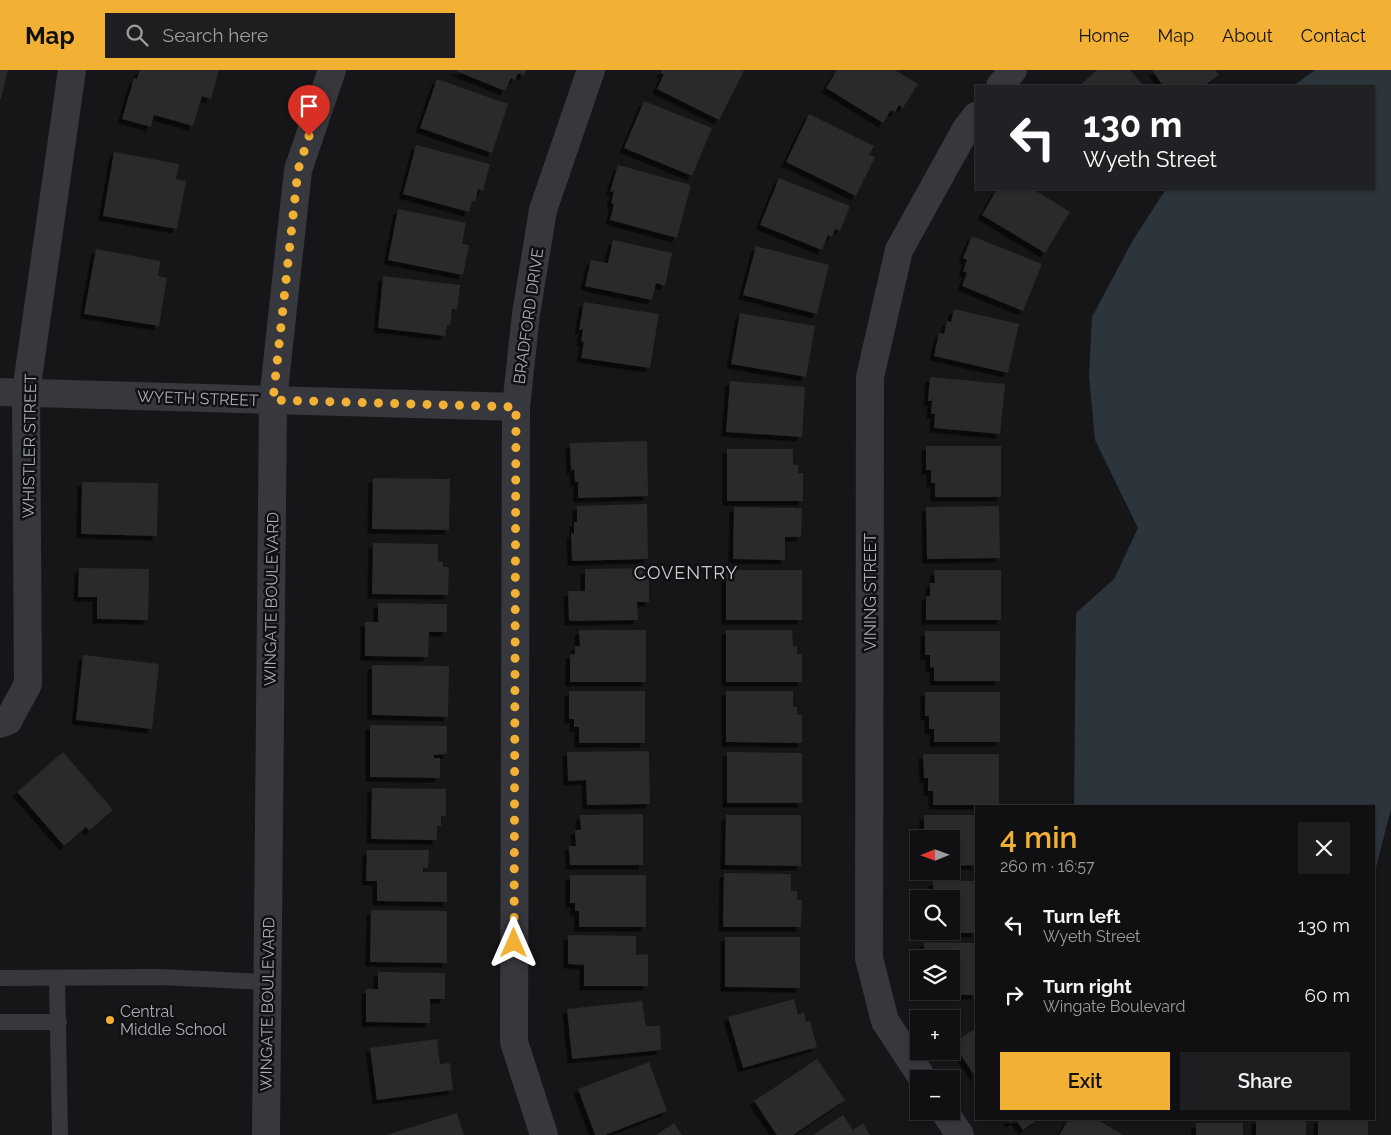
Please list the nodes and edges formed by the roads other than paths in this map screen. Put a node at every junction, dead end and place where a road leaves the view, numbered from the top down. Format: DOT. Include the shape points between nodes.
graph roads {
  1 [pos="72,70"];
  2 [pos="332,70"];
  3 [pos="591,70"];
  4 [pos="1013,70"];
  5 [pos="1001,85"];
  6 [pos="975,117"];
  7 [pos="13,392"];
  8 [pos="273,400"];
  9 [pos="516,407"];
  10 [pos="0,724"];
  11 [pos="0,978"];
  12 [pos="57,978"];
  13 [pos="268,982"];
  14 [pos="0,1022"];
  15 [pos="59,1022"];
  16 [pos="917,1070"];
  17 [pos="950,1120"];
  18 [pos="60,1135"];
  19 [pos="266,1135"];
  20 [pos="544,1135"];
  21 [pos="960,1135"];
  1 -- 7 [label="street, WHISTLER STREET"];
  2 -- 8 [label="street, WINGATE BOULEVARD" via="298,170"];
  3 -- 9 [label="street, BRADFORD DRIVE" via="543,210 526,314"];
  4 -- 5 [label="street"];
  6 -- 16 [label="street, VINING STREET" via="899,250 870,377 869,958 885,1021"];
  7 -- 8 [label="street, WYETH STREET"];
  7 -- 10 [label="street, WHISTLER STREET" via="28,684 8,721"];
  8 -- 9 [label="street, WYETH STREET"];
  8 -- 13 [label="street, WINGATE BOULEVARD"];
  9 -- 20 [label="street, BRADFORD DRIVE" via="514,1042"];
  11 -- 12 [label="lane"];
  12 -- 13 [label="lane" via="159,977"];
  12 -- 15 [label="lane"];
  13 -- 19 [label="street, WINGATE BOULEVARD"];
  14 -- 15 [label="lane"];
  15 -- 18 [label="lane"];
  17 -- 21 [label="street"];
}
